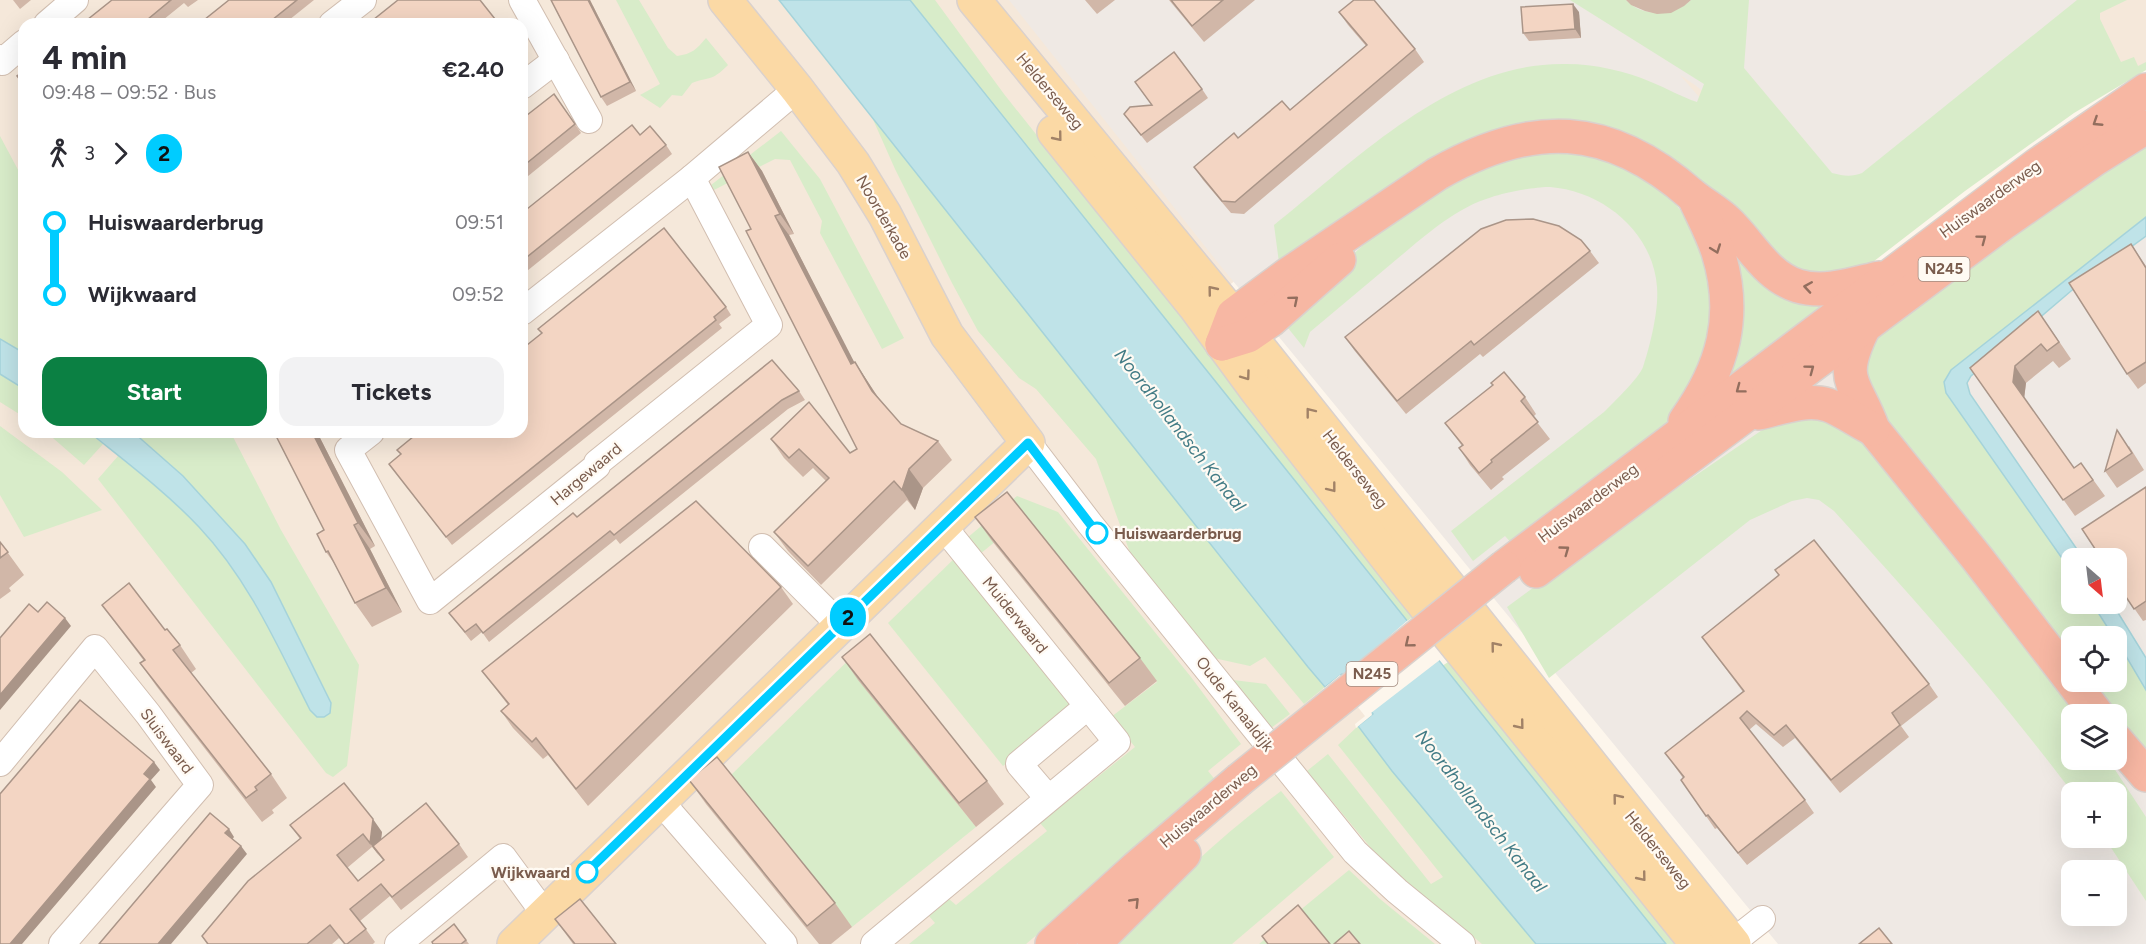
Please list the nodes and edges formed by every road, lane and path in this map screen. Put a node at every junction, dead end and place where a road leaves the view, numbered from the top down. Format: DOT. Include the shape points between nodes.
graph roads {
  1 [pos="75,0"];
  2 [pos="363,0"];
  3 [pos="522,0"];
  4 [pos="725,0"];
  5 [pos="950,0"];
  6 [pos="974,0"];
  7 [pos="54,18"];
  8 [pos="340,18"];
  9 [pos="18,48"];
  10 [pos="0,58"];
  11 [pos="556,60"];
  12 [pos="528,81"];
  13 [pos="797,89"];
  14 [pos="2146,90"];
  15 [pos="589,120"];
  16 [pos="2146,127"];
  17 [pos="692,178"];
  18 [pos="1693,195"];
  19 [pos="1886,276"];
  20 [pos="528,307"];
  21 [pos="1863,329"];
  22 [pos="1234,332"];
  23 [pos="1746,416"];
  24 [pos="1874,429"];
  25 [pos="363,438"];
  26 [pos="1028,443"];
  27 [pos="1668,444"];
  28 [pos="942,525"];
  29 [pos="762,547"];
  30 [pos="1511,575"];
  31 [pos="840,625"];
  32 [pos="2089,704"];
  33 [pos="1088,706"];
  34 [pos="2131,758"];
  35 [pos="0,763"];
  36 [pos="1246,788"];
  37 [pos="2146,789"];
  38 [pos="1048,798"];
  39 [pos="660,801"];
  40 [pos="547,912"];
  41 [pos="1762,919"];
  42 [pos="1732,943"];
  43 [pos="62,944"];
  44 [pos="398,944"];
  45 [pos="514,944"];
  46 [pos="784,944"];
  47 [pos="874,944"];
  48 [pos="1052,944"];
  49 [pos="1094,944"];
  50 [pos="1462,944"];
  51 [pos="1697,944"];
  1 -- 7 [label="street"];
  2 -- 8 [label="street"];
  3 -- 11 [label="street"];
  4 -- 13 [label="main road, Noorderkade"];
  5 -- 22 [label="main road, Helderseweg, one-way" via="1196,308"];
  22 -- 6 [label="main road, Helderseweg, one-way"];
  9 -- 10 [label="street" via="2,62"];
  11 -- 12 [label="street"];
  11 -- 15 [label="street"];
  13 -- 17 [label="street"];
  13 -- 26 [label="main road, Noorderkade" via="853,163 947,335"];
  14 -- 19 [label="highway, Huiswaarderweg / N245, one-way"];
  21 -- 16 [label="highway, Huiswaarderweg / N245, one-way" via="2002,224"];
  17 -- 20 [label="street"];
  17 -- 25 [label="street, Hargewaard" via="769,325 430,601 348,450"];
  19 -- 18 [label="highway, one-way" via="1823,289 1796,285 1772,272 1728,221"];
  18 -- 22 [label="highway" via="1659,168 1625,150 1595,140 1558,135 1523,138 1462,160 1410,193 1271,320"];
  18 -- 27 [label="highway, one-way" via="1724,274 1726,331 1709,383"];
  19 -- 27 [label="highway, Huiswaarderweg / N245, one-way"];
  23 -- 21 [label="highway, Huiswaarderweg / N245, one-way"];
  21 -- 24 [label="highway" via="1850,360 1850,379"];
  42 -- 22 [label="main road, Helderseweg, one-way"];
  22 -- 51 [label="main road, Helderseweg, one-way" via="1412,590"];
  23 -- 24 [label="highway" via="1799,403 1816,403 1844,412"];
  30 -- 23 [label="highway, Huiswaarderweg / N245, one-way"];
  24 -- 32 [label="highway"];
  26 -- 28 [label="main road"];
  26 -- 50 [label="street, Oude Kanaaldijk" via="1355,852"];
  27 -- 30 [label="highway, Huiswaarderweg / N245"];
  28 -- 31 [label="main road"];
  28 -- 33 [label="street, Muiderwaard"];
  29 -- 31 [label="street"];
  30 -- 36 [label="highway, Huiswaarderweg / N245, bridge"];
  31 -- 39 [label="main road"];
  33 -- 38 [label="street" via="1019,764"];
  33 -- 38 [label="street, Muiderwaard" via="1117,742"];
  34 -- 37 [label="highway"];
  35 -- 43 [label="street, Sluiswaard" via="95,648 200,785"];
  36 -- 48 [label="highway, Huiswaarderweg / N245" via="1145,860"];
  49 -- 36 [label="highway, Huiswaarderweg / N245, one-way"];
  38 -- 47 [label="street, Muiderwaard"];
  39 -- 40 [label="main road"];
  39 -- 46 [label="street"];
  40 -- 44 [label="street" via="503,857"];
  40 -- 45 [label="main road"];
  41 -- 42 [label="street, Helderseweg"];
}
